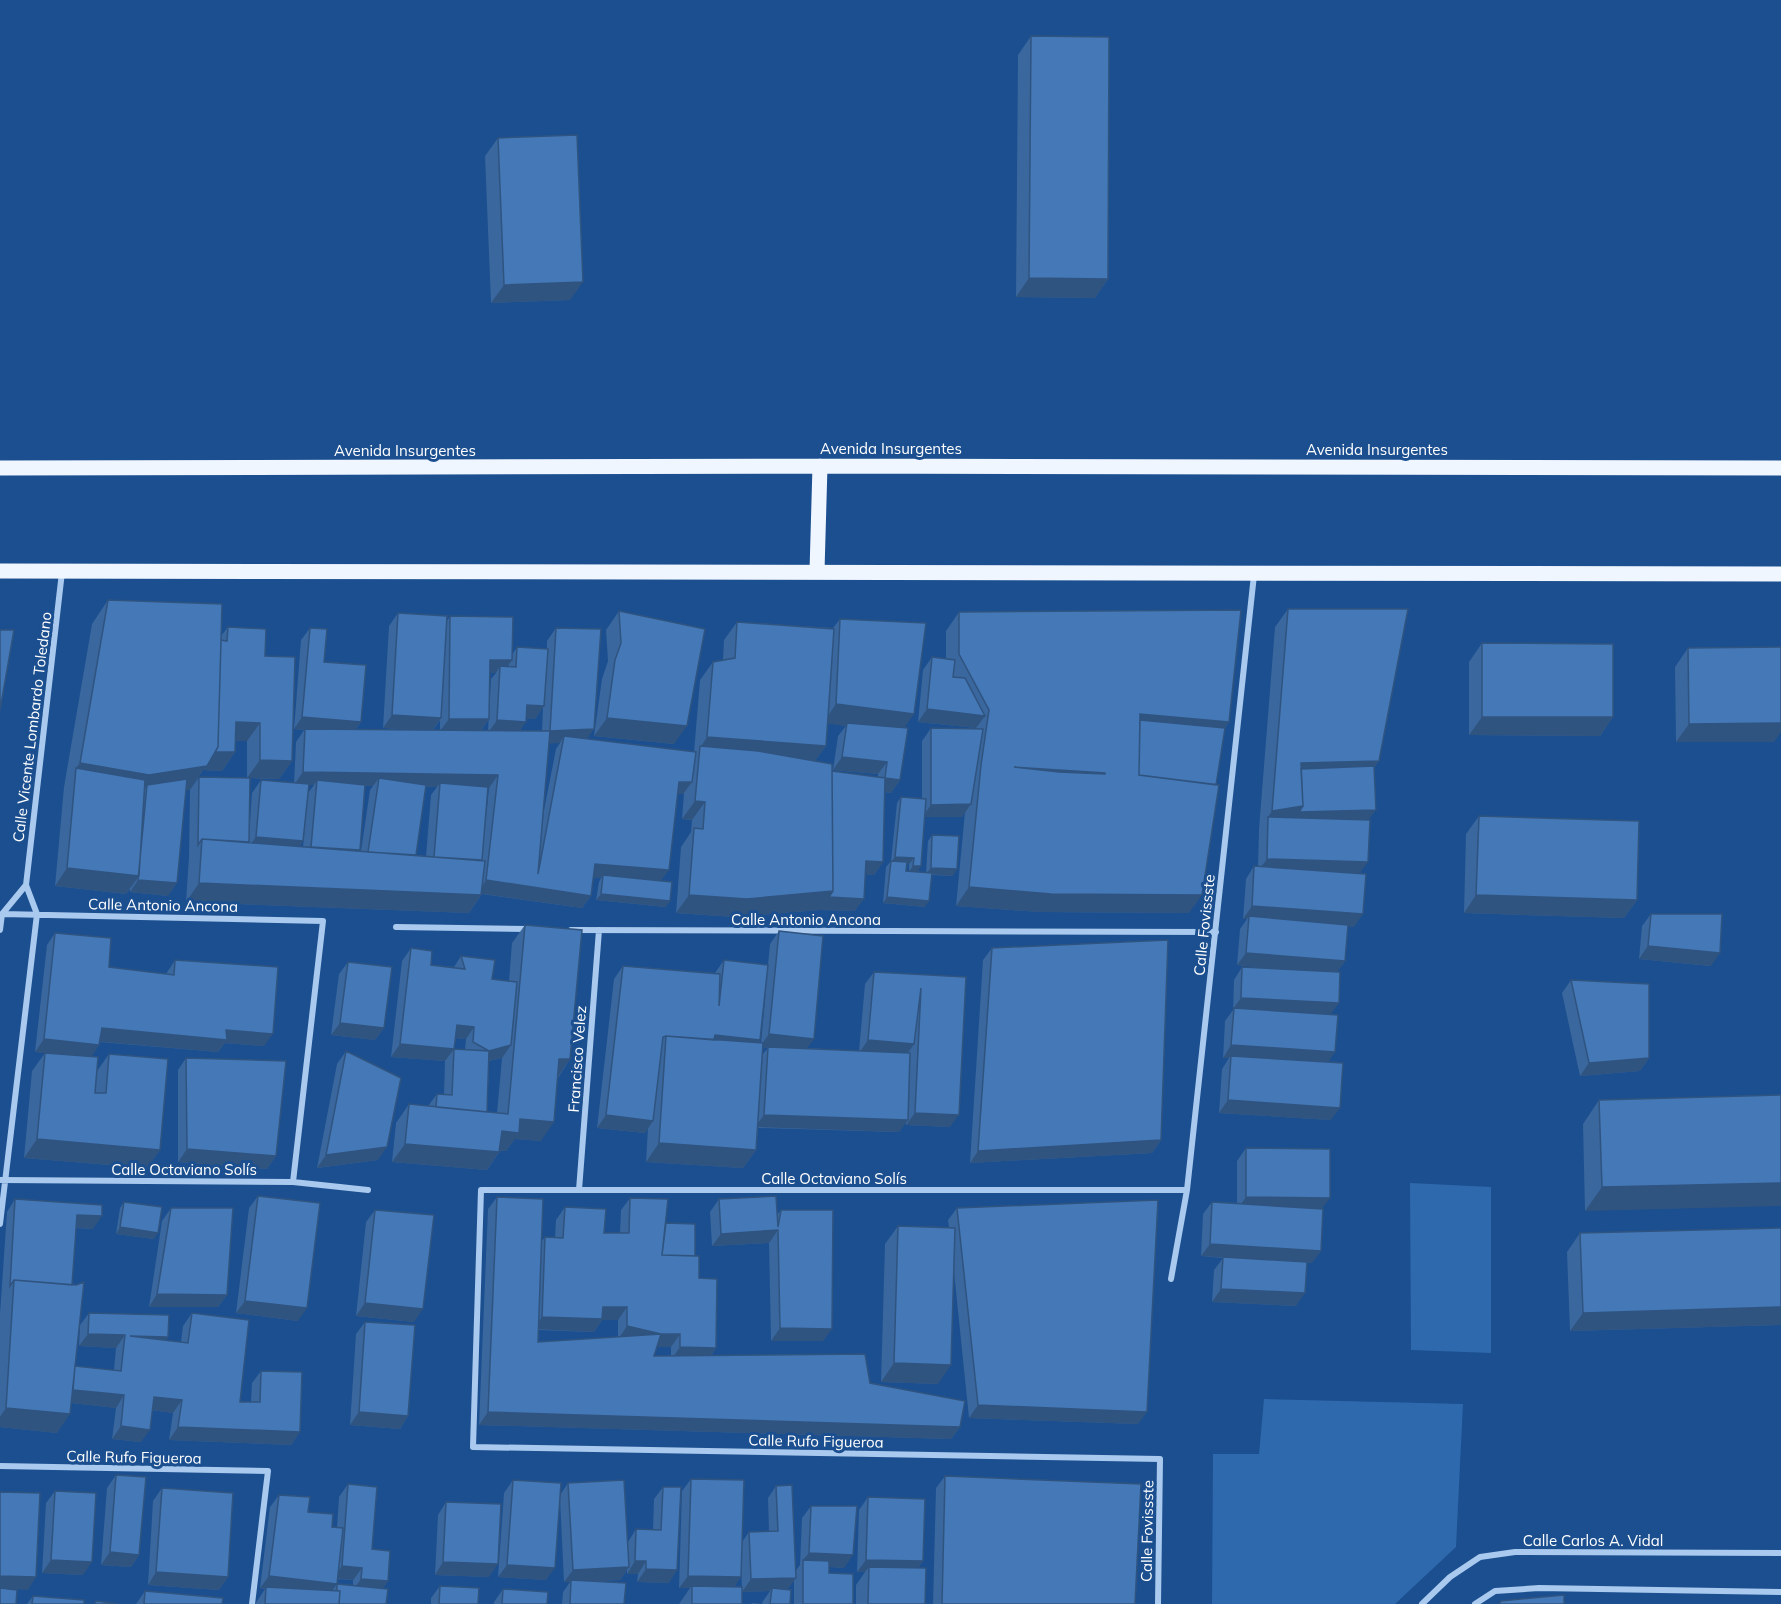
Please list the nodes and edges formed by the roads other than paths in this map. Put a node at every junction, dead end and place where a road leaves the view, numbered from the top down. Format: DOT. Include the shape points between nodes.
graph roads {
  1 [pos="820,466"];
  2 [pos="0,468"];
  3 [pos="1781,468"];
  4 [pos="0,571"];
  5 [pos="817,571"];
  6 [pos="62,572"];
  7 [pos="1254,574"];
  8 [pos="1781,574"];
  9 [pos="26,885"];
  10 [pos="2,914"];
  11 [pos="37,914"];
  12 [pos="396,927"];
  13 [pos="539,929"];
  14 [pos="0,930"];
  15 [pos="563,930"];
  16 [pos="599,930"];
  17 [pos="1216,932"];
  18 [pos="3,1180"];
  19 [pos="293,1182"];
  20 [pos="368,1190"];
  21 [pos="579,1190"];
  22 [pos="1187,1190"];
  23 [pos="0,1224"];
  24 [pos="1171,1279"];
  25 [pos="473,1447"];
  26 [pos="1160,1459"];
  27 [pos="0,1466"];
  28 [pos="1781,1553"];
  29 [pos="1781,1592"];
  30 [pos="252,1604"];
  31 [pos="1158,1604"];
  32 [pos="1422,1604"];
  33 [pos="1475,1604"];
  1 -- 2 [label="main road, Avenida Insurgentes"];
  1 -- 3 [label="main road, Avenida Insurgentes"];
  1 -- 5 [label="main road"];
  4 -- 6 [label="main road"];
  5 -- 6 [label="main road"];
  5 -- 7 [label="main road"];
  6 -- 9 [label="street, Calle Vicente Lombardo Toledano"];
  7 -- 8 [label="main road"];
  7 -- 17 [label="street, Calle Fovissste"];
  9 -- 10 [label="street"];
  9 -- 11 [label="street, Calle Vicente Lombardo Toledano"];
  10 -- 11 [label="street, Calle Antonio Ancona"];
  10 -- 14 [label="street"];
  11 -- 18 [label="street, Calle Vicente Lombardo Toledano"];
  11 -- 19 [label="street, Calle Antonio Ancona" via="323,921"];
  12 -- 13 [label="street"];
  15 -- 16 [label="street, Calle Antonio Ancona"];
  16 -- 17 [label="street, Calle Antonio Ancona"];
  16 -- 21 [label="street, Francisco Velez"];
  17 -- 22 [label="street, Calle Fovissste"];
  18 -- 19 [label="street, Calle Octaviano Solís"];
  18 -- 23 [label="street, Calle Vicente Lombardo Toledano"];
  19 -- 20 [label="street, Calle Octaviano Solís"];
  21 -- 22 [label="street, Calle Octaviano Solís"];
  21 -- 25 [label="street, Calle Octaviano Solís" via="481,1190"];
  22 -- 24 [label="street, Calle Fovissste"];
  25 -- 26 [label="street, Calle Rufo Figueroa"];
  26 -- 31 [label="street, Calle Fovissste"];
  27 -- 30 [label="street, Calle Rufo Figueroa" via="268,1471"];
  28 -- 32 [label="street, Calle Carlos A. Vidal" via="1503,1553 1480,1557 1450,1577"];
  29 -- 33 [label="street" via="1539,1588 1495,1591"];
}
